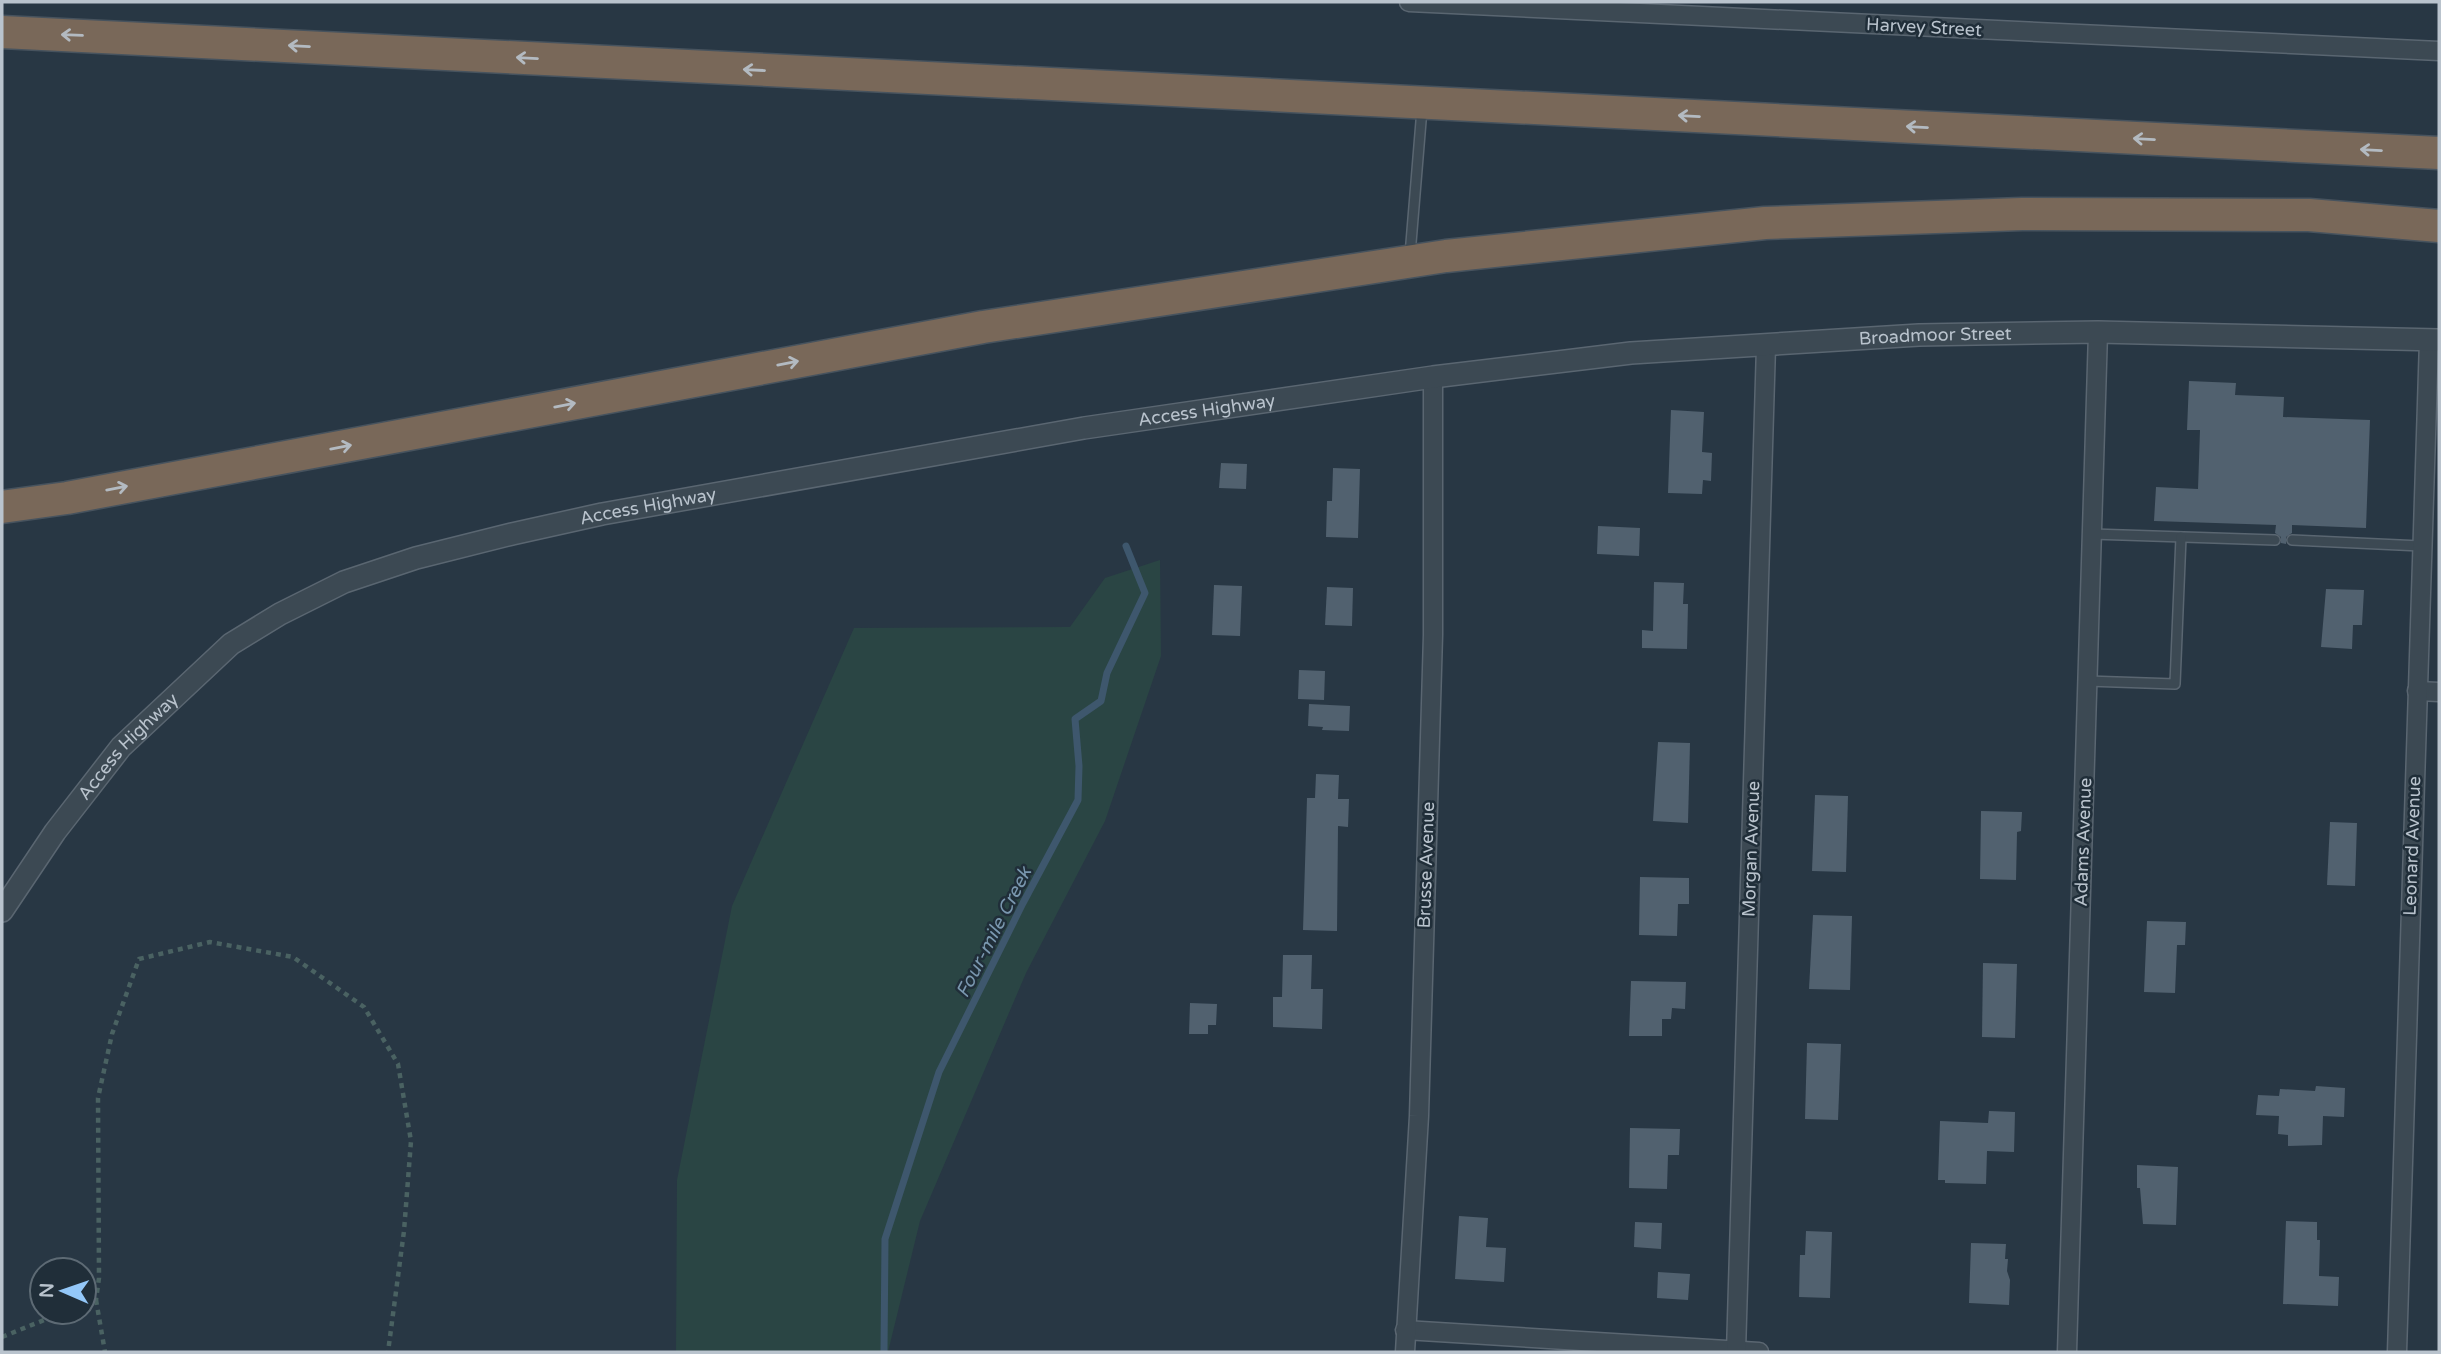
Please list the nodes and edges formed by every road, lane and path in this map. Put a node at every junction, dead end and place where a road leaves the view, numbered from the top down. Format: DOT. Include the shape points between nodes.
graph roads {
  1 [pos="1409,2"];
  2 [pos="2,32"];
  3 [pos="2439,51"];
  4 [pos="1423,103"];
  5 [pos="2439,153"];
  6 [pos="2439,226"];
  7 [pos="1409,260"];
  8 [pos="2098,332"];
  9 [pos="2434,340"];
  10 [pos="1766,346"];
  11 [pos="1433,377"];
  12 [pos="67,498"];
  13 [pos="2,507"];
  14 [pos="2,513"];
  15 [pos="2092,534"];
  16 [pos="2180,537"];
  17 [pos="2275,540"];
  18 [pos="2292,540"];
  19 [pos="2421,546"];
  20 [pos="2087,681"];
  21 [pos="2417,691"];
  22 [pos="2439,692"];
  23 [pos="2,911"];
  24 [pos="98,1275"];
  25 [pos="98,1313"];
  26 [pos="29,1326"];
  27 [pos="1405,1331"];
  28 [pos="2,1337"];
  29 [pos="104,1352"];
  30 [pos="388,1352"];
  31 [pos="1405,1352"];
  32 [pos="1736,1352"];
  33 [pos="1759,1352"];
  34 [pos="2067,1352"];
  35 [pos="2397,1352"];
  1 -- 3 [label="street, Harvey Street"];
  4 -- 2 [label="highway, one-way"];
  5 -- 4 [label="highway, one-way"];
  4 -- 7 [label="lane"];
  6 -- 7 [label="highway" via="2309,215 2022,214 1765,223"];
  12 -- 7 [label="highway, one-way" via="983,327"];
  8 -- 9 [label="street, Broadmoor Street"];
  8 -- 10 [label="street, Broadmoor Street" via="1919,335"];
  8 -- 15 [label="street, Adams Avenue"];
  9 -- 19 [label="street, Leonard Avenue"];
  10 -- 11 [label="street, Broadmoor Street" via="1631,353"];
  10 -- 32 [label="street, Morgan Avenue"];
  11 -- 23 [label="street, Access Highway" via="1084,428 601,514 416,558 344,582 231,644 170,699 121,747"];
  11 -- 27 [label="street, Brusse Avenue" via="1433,635 1419,1116"];
  12 -- 13 [label="highway"];
  12 -- 14 [label="highway"];
  15 -- 16 [label="lane"];
  15 -- 20 [label="street, Adams Avenue"];
  16 -- 17 [label="lane"];
  16 -- 20 [label="lane" via="2175,684"];
  18 -- 19 [label="lane"];
  19 -- 21 [label="street, Leonard Avenue"];
  20 -- 34 [label="street, Adams Avenue"];
  21 -- 22 [label="street"];
  21 -- 35 [label="street, Leonard Avenue"];
  24 -- 30 [label="path" via="98,1098 112,1034 139,959 210,942 293,957 364,1007 398,1064 411,1141"];
  25 -- 29 [label="path"];
  26 -- 28 [label="path"];
  27 -- 31 [label="street, Brusse Avenue"];
  27 -- 32 [label="street"];
  32 -- 33 [label="street"];
}
